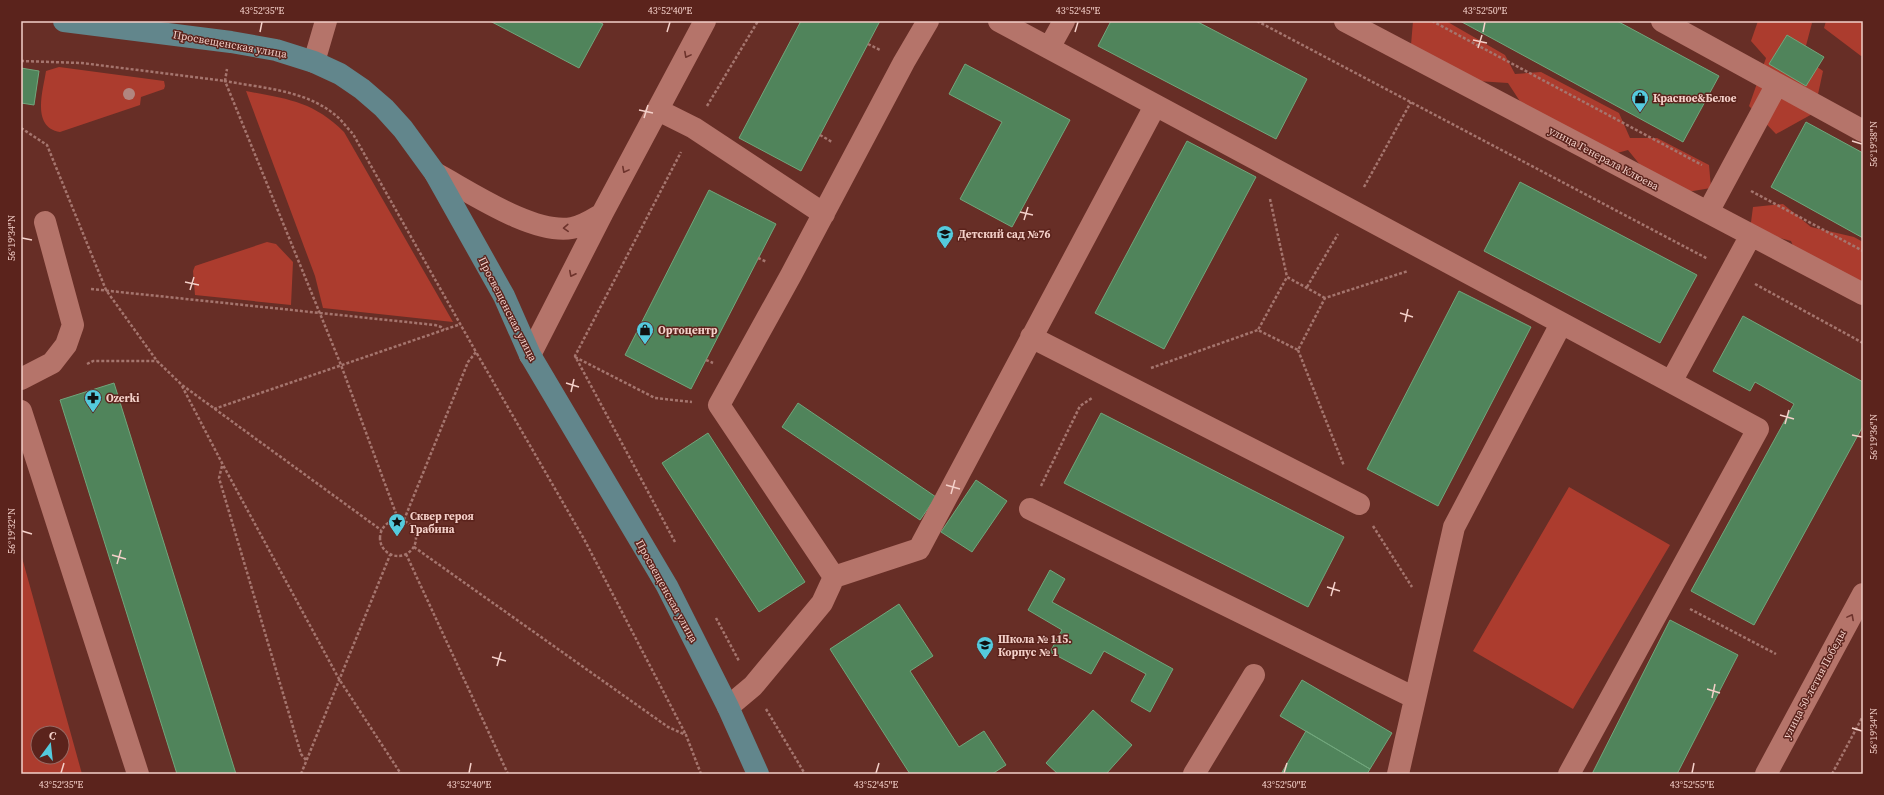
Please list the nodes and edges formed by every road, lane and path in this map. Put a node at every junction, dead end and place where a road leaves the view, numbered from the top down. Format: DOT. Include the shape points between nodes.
graph roads {
  1 [pos="64,21"];
  2 [pos="326,21"];
  3 [pos="705,21"];
  4 [pos="758,21"];
  5 [pos="928,21"];
  6 [pos="999,21"];
  7 [pos="1064,21"];
  8 [pos="1257,21"];
  9 [pos="1432,21"];
  10 [pos="1662,21"];
  11 [pos="1355,23"];
  12 [pos="1049,48"];
  13 [pos="21,61"];
  14 [pos="314,62"];
  15 [pos="225,81"];
  16 [pos="1777,84"];
  17 [pos="1155,106"];
  18 [pos="658,110"];
  19 [pos="21,128"];
  20 [pos="694,128"];
  21 [pos="1863,131"];
  22 [pos="1263,163"];
  23 [pos="435,173"];
  24 [pos="1726,178"];
  25 [pos="1708,212"];
  26 [pos="602,214"];
  27 [pos="824,214"];
  28 [pos="45,222"];
  29 [pos="1751,235"];
  30 [pos="1863,251"];
  31 [pos="1444,260"];
  32 [pos="1731,271"];
  33 [pos="1287,277"];
  34 [pos="106,290"];
  35 [pos="1863,294"];
  36 [pos="66,296"];
  37 [pos="1325,298"];
  38 [pos="318,314"];
  39 [pos="462,324"];
  40 [pos="1561,324"];
  41 [pos="444,330"];
  42 [pos="1031,337"];
  43 [pos="1863,343"];
  44 [pos="476,352"];
  45 [pos="530,355"];
  46 [pos="575,356"];
  47 [pos="158,361"];
  48 [pos="341,365"];
  49 [pos="81,368"];
  50 [pos="21,379"];
  51 [pos="1671,382"];
  52 [pos="182,385"];
  53 [pos="719,406"];
  54 [pos="213,409"];
  55 [pos="21,411"];
  56 [pos="223,465"];
  57 [pos="1359,504"];
  58 [pos="1030,509"];
  59 [pos="398,519"];
  60 [pos="404,520"];
  61 [pos="381,530"];
  62 [pos="677,546"];
  63 [pos="414,547"];
  64 [pos="406,554"];
  65 [pos="390,555"];
  66 [pos="834,577"];
  67 [pos="1863,594"];
  68 [pos="1666,596"];
  69 [pos="715,616"];
  70 [pos="1776,654"];
  71 [pos="1254,675"];
  72 [pos="339,679"];
  73 [pos="753,686"];
  74 [pos="1415,698"];
  75 [pos="728,708"];
  76 [pos="1863,716"];
  77 [pos="686,735"];
  78 [pos="306,760"];
  79 [pos="138,774"];
  80 [pos="300,774"];
  81 [pos="401,774"];
  82 [pos="508,774"];
  83 [pos="701,774"];
  84 [pos="758,774"];
  85 [pos="805,774"];
  86 [pos="1194,774"];
  87 [pos="1398,774"];
  88 [pos="1569,774"];
  89 [pos="1766,774"];
  90 [pos="1832,774"];
  1 -- 14 [label="main road, Просвещенская улица" via="231,42 276,50"];
  2 -- 14 [label="street"];
  3 -- 18 [label="street, one-way"];
  4 -- 20 [label="path"];
  5 -- 27 [label="street"];
  6 -- 12 [label="street"];
  7 -- 12 [label="street"];
  8 -- 32 [label="path"];
  9 -- 24 [label="path"];
  10 -- 16 [label="street"];
  11 -- 25 [label="street, улица Генерала Клюева"];
  12 -- 17 [label="street"];
  13 -- 15 [label="path" via="82,63"];
  14 -- 23 [label="main road, Просвещенская улица" via="340,74 384,108"];
  15 -- 38 [label="path"];
  15 -- 39 [label="path" via="288,92 313,101 335,114 353,134"];
  16 -- 21 [label="street"];
  16 -- 24 [label="street"];
  17 -- 22 [label="street"];
  17 -- 42 [label="street"];
  18 -- 20 [label="street"];
  18 -- 26 [label="street, one-way"];
  19 -- 34 [label="path" via="47,145"];
  20 -- 27 [label="street"];
  20 -- 46 [label="path"];
  22 -- 31 [label="street"];
  22 -- 33 [label="path"];
  26 -- 23 [label="street, one-way" via="586,224 571,228 544,226 516,217"];
  23 -- 45 [label="main road, Просвещенская улица" via="504,296"];
  24 -- 25 [label="street"];
  24 -- 30 [label="path"];
  25 -- 29 [label="street, улица Генерала Клюева"];
  26 -- 45 [label="street, one-way"];
  27 -- 53 [label="street"];
  28 -- 36 [label="street"];
  29 -- 32 [label="street"];
  29 -- 35 [label="street, улица Генерала Клюева"];
  31 -- 37 [label="path"];
  31 -- 40 [label="street"];
  32 -- 43 [label="path"];
  32 -- 51 [label="street"];
  33 -- 37 [label="path"];
  33 -- 37 [label="path" via="1258,330 1298,350"];
  34 -- 36 [label="path" via="87,289"];
  34 -- 38 [label="path"];
  34 -- 47 [label="path"];
  36 -- 50 [label="street" via="73,325 66,345 52,363"];
  38 -- 41 [label="path" via="435,325"];
  38 -- 48 [label="path"];
  39 -- 41 [label="path"];
  39 -- 44 [label="path"];
  40 -- 51 [label="street"];
  40 -- 74 [label="street" via="1454,527"];
  41 -- 48 [label="path"];
  42 -- 57 [label="street"];
  42 -- 66 [label="street" via="919,549"];
  44 -- 60 [label="path" via="468,362"];
  44 -- 77 [label="path" via="584,540"];
  45 -- 75 [label="main road, Просвещенская улица" via="667,586"];
  46 -- 53 [label="path" via="656,398"];
  46 -- 62 [label="path"];
  47 -- 49 [label="path" via="93,361"];
  47 -- 52 [label="path"];
  48 -- 54 [label="path"];
  48 -- 59 [label="path"];
  51 -- 68 [label="street" via="1758,429"];
  52 -- 54 [label="path"];
  52 -- 56 [label="path"];
  53 -- 66 [label="street"];
  54 -- 61 [label="path"];
  55 -- 79 [label="street"];
  56 -- 72 [label="path"];
  56 -- 78 [label="path" via="219,478 301,754"];
  58 -- 74 [label="street"];
  59 -- 60 [label="path"];
  59 -- 61 [label="path" via="391,520"];
  60 -- 63 [label="path" via="414,528"];
  61 -- 65 [label="path" via="381,544"];
  63 -- 64 [label="path"];
  63 -- 77 [label="path" via="668,727"];
  64 -- 65 [label="path"];
  64 -- 82 [label="path"];
  65 -- 72 [label="path"];
  66 -- 73 [label="street" via="822,603"];
  89 -- 67 [label="street, улица 50-летия Победы, one-way"];
  68 -- 70 [label="path"];
  68 -- 88 [label="street"];
  69 -- 73 [label="path"];
  71 -- 86 [label="street"];
  72 -- 78 [label="path"];
  72 -- 81 [label="path"];
  73 -- 75 [label="street"];
  73 -- 85 [label="path"];
  74 -- 87 [label="street"];
  75 -- 84 [label="main road, Просвещенская улица"];
  76 -- 90 [label="path"];
  77 -- 83 [label="path"];
  78 -- 80 [label="path"];
}
